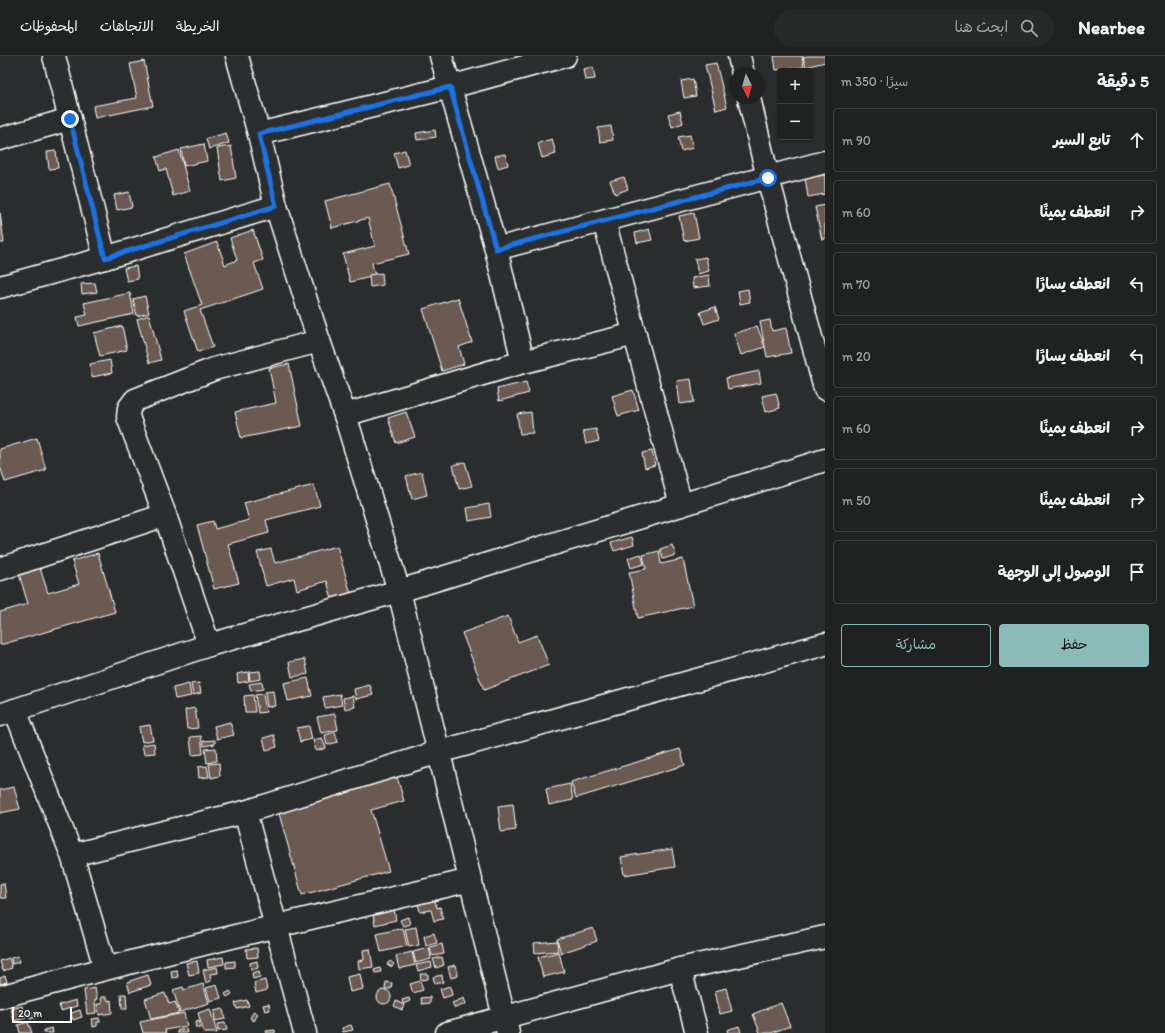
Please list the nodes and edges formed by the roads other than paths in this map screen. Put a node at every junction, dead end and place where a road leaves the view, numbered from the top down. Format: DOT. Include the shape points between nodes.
graph roads {
  1 [pos="54,56"];
  2 [pos="238,56"];
  3 [pos="441,56"];
  4 [pos="565,56"];
  5 [pos="739,56"];
  6 [pos="742,68"];
  7 [pos="450,87"];
  8 [pos="750,104"];
  9 [pos="70,119"];
  10 [pos="259,134"];
  11 [pos="0,139"];
  12 [pos="825,162"];
  13 [pos="768,178"];
  14 [pos="276,206"];
  15 [pos="604,221"];
  16 [pos="496,249"];
  17 [pos="105,258"];
  18 [pos="0,287"];
  19 [pos="635,334"];
  20 [pos="319,341"];
  21 [pos="523,362"];
  22 [pos="825,390"];
  23 [pos="344,415"];
  24 [pos="825,460"];
  25 [pos="681,505"];
  26 [pos="165,515"];
  27 [pos="0,569"];
  28 [pos="399,591"];
  29 [pos="825,644"];
  30 [pos="210,645"];
  31 [pos="8,713"];
  32 [pos="439,752"];
  33 [pos="245,812"];
  34 [pos="72,855"];
  35 [pos="471,880"];
  36 [pos="276,925"];
  37 [pos="825,937"];
  38 [pos="105,968"];
  39 [pos="680,969"];
  40 [pos="0,996"];
  41 [pos="506,1025"];
  42 [pos="305,1033"];
  43 [pos="447,1033"];
  44 [pos="697,1033"];
  1 -- 9 [label="street"];
  2 -- 10 [label="street"];
  3 -- 7 [label="street"];
  4 -- 7 [label="street"];
  5 -- 6 [label="street"];
  7 -- 10 [label="street"];
  7 -- 16 [label="street"];
  8 -- 13 [label="street"];
  9 -- 11 [label="street"];
  9 -- 17 [label="street"];
  10 -- 14 [label="street"];
  12 -- 13 [label="street"];
  13 -- 15 [label="street"];
  13 -- 22 [label="street"];
  14 -- 17 [label="street"];
  14 -- 20 [label="street"];
  15 -- 16 [label="street"];
  15 -- 19 [label="street"];
  16 -- 21 [label="street"];
  17 -- 18 [label="street"];
  19 -- 21 [label="street"];
  19 -- 25 [label="street"];
  20 -- 23 [label="street"];
  20 -- 26 [label="street" via="214,369 135,400 128,408 128,417"];
  21 -- 23 [label="street"];
  23 -- 28 [label="street"];
  24 -- 25 [label="street"];
  25 -- 28 [label="street"];
  26 -- 27 [label="street"];
  26 -- 30 [label="street"];
  28 -- 30 [label="street"];
  28 -- 32 [label="street"];
  29 -- 32 [label="street"];
  30 -- 31 [label="street"];
  31 -- 34 [label="street"];
  32 -- 33 [label="street"];
  32 -- 35 [label="street"];
  33 -- 34 [label="street"];
  33 -- 36 [label="street"];
  34 -- 38 [label="street"];
  35 -- 36 [label="street"];
  35 -- 41 [label="street"];
  36 -- 38 [label="street"];
  36 -- 42 [label="street"];
  37 -- 39 [label="street"];
  38 -- 40 [label="street"];
  39 -- 41 [label="street"];
  39 -- 44 [label="street"];
  41 -- 43 [label="street"];
}
